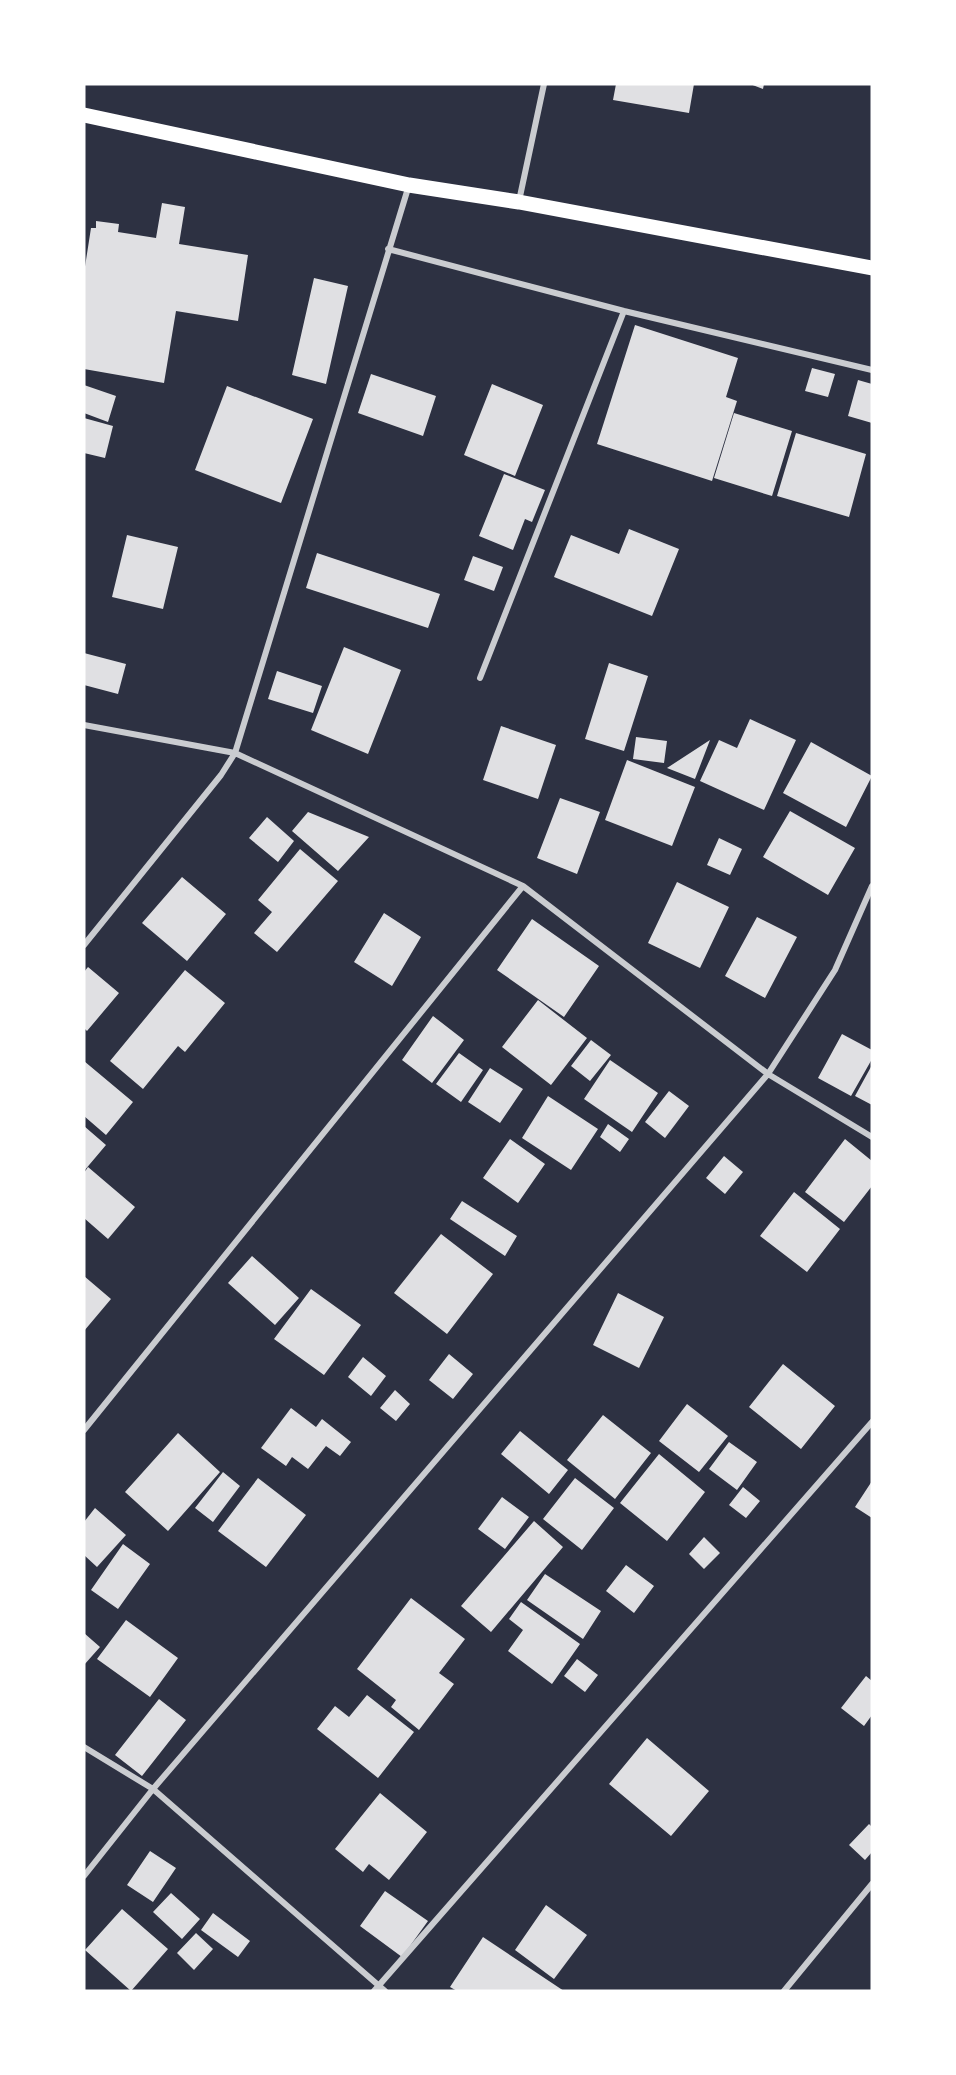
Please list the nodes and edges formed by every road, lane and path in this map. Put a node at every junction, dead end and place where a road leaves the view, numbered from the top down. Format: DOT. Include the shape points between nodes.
graph roads {
  1 [pos="544,84"];
  2 [pos="84,116"];
  3 [pos="409,185"];
  4 [pos="519,202"];
  5 [pos="388,249"];
  6 [pos="872,268"];
  7 [pos="624,311"];
  8 [pos="872,370"];
  9 [pos="480,678"];
  10 [pos="84,725"];
  11 [pos="235,753"];
  12 [pos="523,886"];
  13 [pos="872,886"];
  14 [pos="84,945"];
  15 [pos="768,1074"];
  16 [pos="872,1137"];
  17 [pos="872,1422"];
  18 [pos="84,1430"];
  19 [pos="84,1747"];
  20 [pos="153,1789"];
  21 [pos="84,1876"];
  22 [pos="872,1884"];
  23 [pos="376,1988"];
  24 [pos="385,1991"];
  25 [pos="784,1991"];
  1 -- 4 [label="street"];
  2 -- 3 [label="main road"];
  3 -- 4 [label="main road"];
  3 -- 5 [label="street"];
  4 -- 6 [label="main road"];
  5 -- 7 [label="street"];
  5 -- 11 [label="street"];
  7 -- 8 [label="street"];
  7 -- 9 [label="street"];
  10 -- 11 [label="street"];
  11 -- 12 [label="street"];
  11 -- 14 [label="street"];
  12 -- 15 [label="street"];
  12 -- 18 [label="street"];
  13 -- 15 [label="street" via="835,970"];
  15 -- 16 [label="street"];
  15 -- 20 [label="street"];
  17 -- 23 [label="street"];
  19 -- 20 [label="street"];
  20 -- 21 [label="street"];
  20 -- 23 [label="street"];
  22 -- 25 [label="street"];
  23 -- 24 [label="street"];
}
